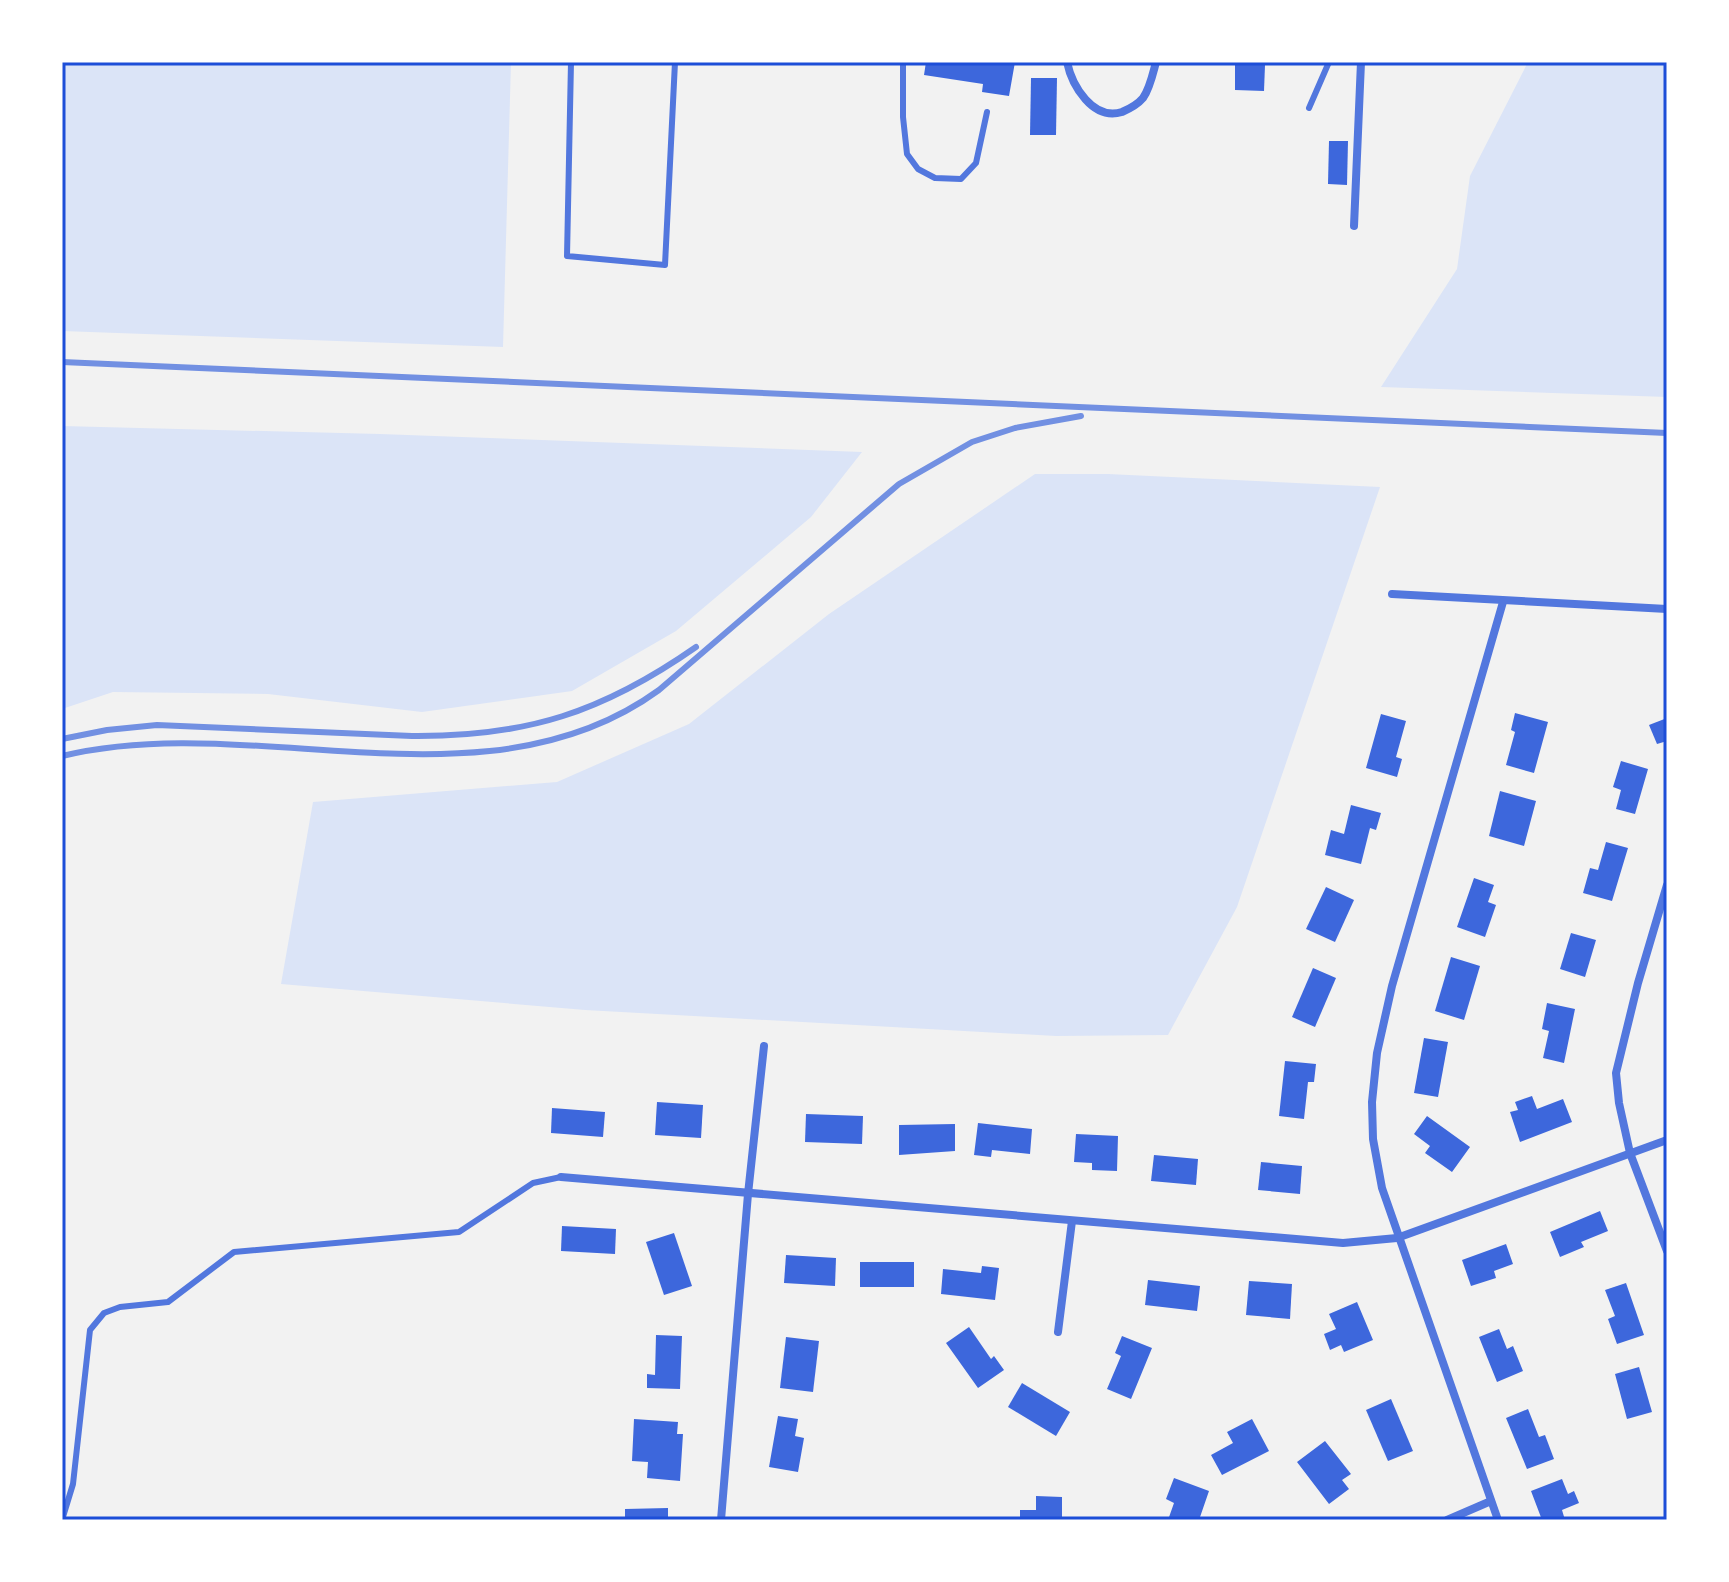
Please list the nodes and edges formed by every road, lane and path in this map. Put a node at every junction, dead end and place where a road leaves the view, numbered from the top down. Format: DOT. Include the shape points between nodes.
graph roads {
  1 [pos="571,62"];
  2 [pos="675,62"];
  3 [pos="903,62"];
  4 [pos="1067,62"];
  5 [pos="1156,62"];
  6 [pos="1329,62"];
  7 [pos="1361,62"];
  8 [pos="1309,108"];
  9 [pos="987,112"];
  10 [pos="1354,226"];
  11 [pos="1392,594"];
  12 [pos="1503,602"];
  13 [pos="1667,609"];
  14 [pos="1667,885"];
  15 [pos="764,1046"];
  16 [pos="1667,1140"];
  17 [pos="1630,1153"];
  18 [pos="561,1177"];
  19 [pos="748,1194"];
  20 [pos="1072,1221"];
  21 [pos="1397,1238"];
  22 [pos="1667,1251"];
  23 [pos="1058,1332"];
  24 [pos="1491,1501"];
  25 [pos="62,1520"];
  26 [pos="721,1520"];
  27 [pos="1447,1520"];
  28 [pos="1498,1520"];
  1 -- 2 [label="lane" via="567,256 665,265"];
  3 -- 9 [label="lane" via="907,154 918,169 935,178 961,179 976,163"];
  4 -- 5 [label="street" via="1086,101 1102,112 1117,113 1142,99"];
  6 -- 8 [label="lane"];
  7 -- 10 [label="street"];
  11 -- 12 [label="street"];
  12 -- 13 [label="street"];
  12 -- 21 [label="street" via="1377,1053 1373,1139"];
  14 -- 17 [label="street" via="1616,1073"];
  15 -- 19 [label="street"];
  16 -- 17 [label="street"];
  17 -- 21 [label="street"];
  17 -- 22 [label="street"];
  18 -- 19 [label="street"];
  18 -- 25 [label="lane" via="533,1183 459,1232 234,1252 168,1302 104,1313 90,1330 73,1484"];
  19 -- 20 [label="street"];
  19 -- 26 [label="street"];
  20 -- 21 [label="street" via="1295,1241"];
  20 -- 23 [label="street"];
  21 -- 24 [label="street"];
  24 -- 27 [label="street"];
  24 -- 28 [label="street"];
}
